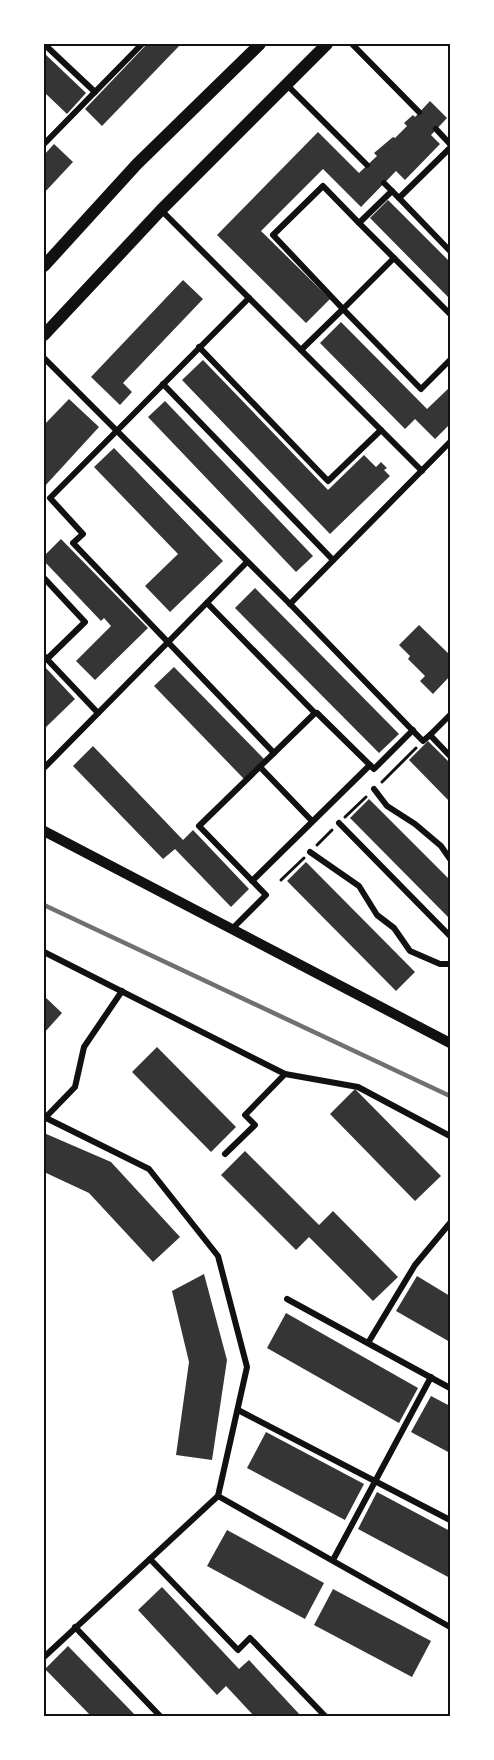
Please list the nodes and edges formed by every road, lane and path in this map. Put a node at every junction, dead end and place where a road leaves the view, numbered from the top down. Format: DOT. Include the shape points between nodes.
graph roads {
  1 [pos="44,44"];
  2 [pos="327,44"];
  3 [pos="352,44"];
  4 [pos="137,45"];
  5 [pos="256,45"];
  6 [pos="287,84"];
  7 [pos="95,92"];
  8 [pos="419,112"];
  9 [pos="436,129"];
  10 [pos="44,144"];
  11 [pos="450,146"];
  12 [pos="367,165"];
  13 [pos="384,183"];
  14 [pos="392,190"];
  15 [pos="399,198"];
  16 [pos="161,210"];
  17 [pos="359,223"];
  18 [pos="450,251"];
  19 [pos="394,258"];
  20 [pos="44,266"];
  21 [pos="249,298"];
  22 [pos="343,309"];
  23 [pos="450,314"];
  24 [pos="44,335"];
  25 [pos="199,347"];
  26 [pos="301,350"];
  27 [pos="44,358"];
  28 [pos="450,360"];
  29 [pos="163,384"];
  30 [pos="116,430"];
  31 [pos="381,430"];
  32 [pos="450,442"];
  33 [pos="422,471"];
  34 [pos="333,560"];
  35 [pos="247,562"];
  36 [pos="44,578"];
  37 [pos="207,603"];
  38 [pos="290,604"];
  39 [pos="168,642"];
  40 [pos="45,657"];
  41 [pos="98,713"];
  42 [pos="317,713"];
  43 [pos="450,715"];
  44 [pos="413,730"];
  45 [pos="430,735"];
  46 [pos="423,741"];
  47 [pos="274,753"];
  48 [pos="450,756"];
  49 [pos="370,765"];
  50 [pos="260,767"];
  51 [pos="44,768"];
  52 [pos="374,789"];
  53 [pos="312,821"];
  54 [pos="339,824"];
  55 [pos="44,831"];
  56 [pos="310,852"];
  57 [pos="450,859"];
  58 [pos="281,880"];
  59 [pos="252,881"];
  60 [pos="232,929"];
  61 [pos="450,936"];
  62 [pos="44,952"];
  63 [pos="450,964"];
  64 [pos="122,991"];
  65 [pos="450,1042"];
  66 [pos="285,1074"];
  67 [pos="44,1118"];
  68 [pos="450,1136"];
  69 [pos="225,1154"];
  70 [pos="450,1223"];
  71 [pos="287,1299"];
  72 [pos="368,1343"];
  73 [pos="431,1377"];
  74 [pos="450,1388"];
  75 [pos="238,1410"];
  76 [pos="376,1480"];
  77 [pos="219,1496"];
  78 [pos="450,1520"];
  79 [pos="150,1559"];
  80 [pos="333,1560"];
  81 [pos="450,1627"];
  82 [pos="75,1628"];
  83 [pos="44,1657"];
  84 [pos="160,1716"];
  85 [pos="325,1716"];
  1 -- 7 [label="street"];
  2 -- 6 [label="main road"];
  3 -- 8 [label="street"];
  4 -- 7 [label="street"];
  5 -- 20 [label="main road" via="137,164"];
  6 -- 12 [label="street"];
  6 -- 16 [label="main road"];
  7 -- 10 [label="street"];
  9 -- 11 [label="street"];
  11 -- 15 [label="street"];
  13 -- 14 [label="street"];
  14 -- 15 [label="street"];
  14 -- 17 [label="street"];
  15 -- 18 [label="street"];
  16 -- 21 [label="street"];
  16 -- 24 [label="main road"];
  17 -- 19 [label="street"];
  17 -- 22 [label="street" via="323,186 273,235"];
  19 -- 22 [label="street"];
  19 -- 23 [label="street"];
  21 -- 25 [label="street"];
  21 -- 26 [label="street"];
  22 -- 26 [label="street"];
  22 -- 28 [label="street" via="421,389"];
  25 -- 29 [label="street"];
  25 -- 31 [label="street" via="328,481"];
  26 -- 31 [label="street"];
  27 -- 30 [label="street"];
  29 -- 30 [label="street"];
  29 -- 34 [label="street"];
  30 -- 35 [label="street"];
  30 -- 39 [label="street" via="50,498 84,534 73,543"];
  31 -- 33 [label="street"];
  32 -- 33 [label="street"];
  33 -- 34 [label="street"];
  34 -- 38 [label="street"];
  35 -- 37 [label="street"];
  35 -- 38 [label="street"];
  36 -- 40 [label="street" via="85,622"];
  37 -- 39 [label="street"];
  37 -- 47 [label="street" via="315,713"];
  38 -- 44 [label="street"];
  39 -- 41 [label="street"];
  39 -- 47 [label="street"];
  40 -- 41 [label="street"];
  41 -- 51 [label="street"];
  42 -- 49 [label="street"];
  43 -- 45 [label="street"];
  44 -- 46 [label="street"];
  44 -- 49 [label="street" via="374,769"];
  45 -- 46 [label="street"];
  45 -- 48 [label="street"];
  46 -- 52 [label="path"];
  47 -- 50 [label="street"];
  49 -- 53 [label="street"];
  50 -- 53 [label="street"];
  50 -- 59 [label="street" via="199,826"];
  52 -- 54 [label="path"];
  52 -- 57 [label="street" via="387,806 415,824"];
  53 -- 59 [label="street"];
  54 -- 56 [label="path"];
  54 -- 61 [label="street"];
  55 -- 60 [label="street"];
  56 -- 58 [label="path"];
  56 -- 63 [label="street" via="359,886 376,915 394,928 410,951 440,964"];
  59 -- 60 [label="street" via="266,895"];
  60 -- 65 [label="street"];
  62 -- 64 [label="street"];
  64 -- 66 [label="street"];
  64 -- 67 [label="street" via="84,1047 75,1087"];
  66 -- 68 [label="street" via="358,1087"];
  66 -- 69 [label="street" via="244,1115 255,1125"];
  67 -- 75 [label="street" via="149,1169 218,1256 247,1367"];
  70 -- 72 [label="street" via="416,1265"];
  71 -- 72 [label="street"];
  72 -- 73 [label="street"];
  73 -- 74 [label="street"];
  73 -- 76 [label="street"];
  75 -- 76 [label="street"];
  75 -- 77 [label="street"];
  76 -- 78 [label="street"];
  76 -- 80 [label="street"];
  77 -- 79 [label="street"];
  77 -- 80 [label="street"];
  79 -- 82 [label="street"];
  79 -- 85 [label="street" via="238,1650 250,1638"];
  80 -- 81 [label="street"];
  82 -- 83 [label="street"];
  82 -- 84 [label="street"];
}
